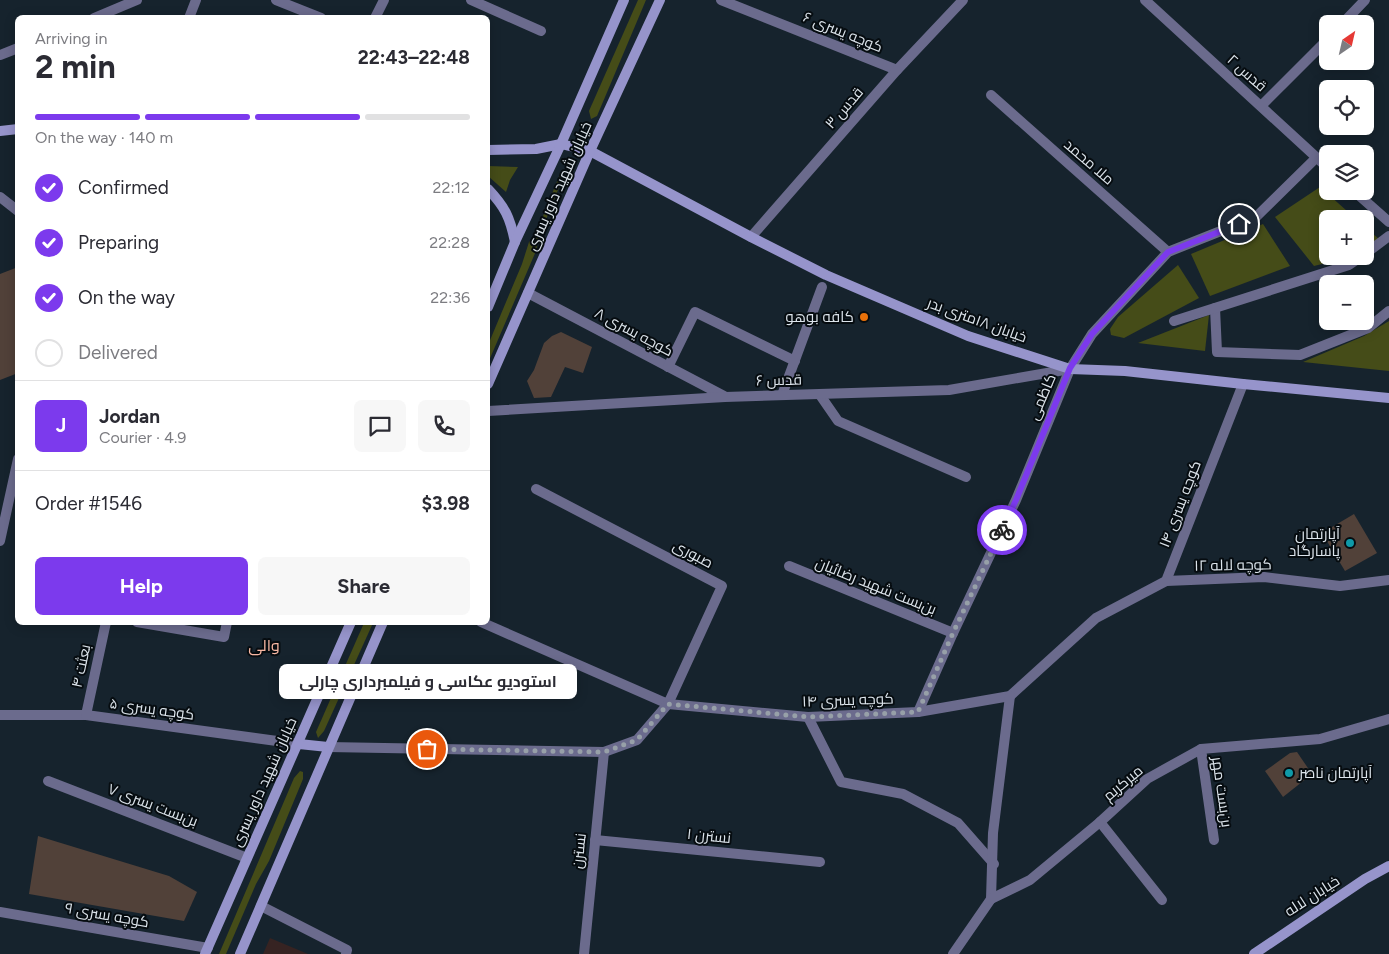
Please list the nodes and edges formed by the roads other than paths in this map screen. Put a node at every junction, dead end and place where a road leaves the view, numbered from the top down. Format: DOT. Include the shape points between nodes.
graph roads {
  1 [pos="137,0"];
  2 [pos="196,0"];
  3 [pos="276,0"];
  4 [pos="384,0"];
  5 [pos="471,0"];
  6 [pos="624,0"];
  7 [pos="660,0"];
  8 [pos="721,0"];
  9 [pos="963,0"];
  10 [pos="1145,0"];
  11 [pos="1365,0"];
  12 [pos="741,4"];
  13 [pos="101,15"];
  14 [pos="190,15"];
  15 [pos="313,15"];
  16 [pos="376,15"];
  17 [pos="1351,15"];
  18 [pos="541,31"];
  19 [pos="1319,47"];
  20 [pos="15,49"];
  21 [pos="0,55"];
  22 [pos="897,70"];
  23 [pos="991,95"];
  24 [pos="1261,106"];
  25 [pos="15,129"];
  26 [pos="0,131"];
  27 [pos="561,144"];
  28 [pos="490,150"];
  29 [pos="590,151"];
  30 [pos="1316,158"];
  31 [pos="1319,160"];
  32 [pos="490,191"];
  33 [pos="0,197"];
  34 [pos="1364,200"];
  35 [pos="15,209"];
  36 [pos="1389,222"];
  37 [pos="1389,236"];
  38 [pos="751,237"];
  39 [pos="515,242"];
  40 [pos="1374,247"];
  41 [pos="1168,252"];
  42 [pos="1349,265"];
  43 [pos="822,287"];
  44 [pos="528,293"];
  45 [pos="490,302"];
  46 [pos="1215,308"];
  47 [pos="1389,311"];
  48 [pos="1174,321"];
  49 [pos="795,361"];
  50 [pos="668,367"];
  51 [pos="1070,368"];
  52 [pos="490,379"];
  53 [pos="1243,384"];
  54 [pos="782,395"];
  55 [pos="820,395"];
  56 [pos="725,397"];
  57 [pos="1389,398"];
  58 [pos="490,411"];
  59 [pos="15,473"];
  60 [pos="966,477"];
  61 [pos="536,488"];
  62 [pos="0,541"];
  63 [pos="789,566"];
  64 [pos="1389,580"];
  65 [pos="1166,581"];
  66 [pos="105,625"];
  67 [pos="156,625"];
  68 [pos="226,625"];
  69 [pos="351,625"];
  70 [pos="382,625"];
  71 [pos="488,625"];
  72 [pos="953,633"];
  73 [pos="1010,696"];
  74 [pos="668,704"];
  75 [pos="918,712"];
  76 [pos="0,715"];
  77 [pos="86,715"];
  78 [pos="808,717"];
  79 [pos="1389,719"];
  80 [pos="298,744"];
  81 [pos="328,747"];
  82 [pos="1201,749"];
  83 [pos="604,752"];
  84 [pos="48,781"];
  85 [pos="1100,822"];
  86 [pos="595,840"];
  87 [pos="1214,840"];
  88 [pos="247,858"];
  89 [pos="820,862"];
  90 [pos="994,864"];
  91 [pos="1389,866"];
  92 [pos="991,899"];
  93 [pos="1162,900"];
  94 [pos="261,906"];
  95 [pos="0,912"];
  96 [pos="207,951"];
  97 [pos="240,954"];
  98 [pos="346,954"];
  99 [pos="584,954"];
  100 [pos="953,954"];
  101 [pos="1254,954"];
  1 -- 13 [label="street"];
  2 -- 14 [label="street"];
  3 -- 15 [label="street"];
  4 -- 16 [label="street"];
  5 -- 18 [label="street"];
  6 -- 27 [label="main road, خیابان شهید داور یسری"];
  7 -- 29 [label="main road, خیابان شهید داور یسری"];
  8 -- 12 [label="street, کوچه یسری ۶"];
  9 -- 22 [label="street, قدس ۳"];
  10 -- 24 [label="street, قدس ۲"];
  11 -- 17 [label="street"];
  12 -- 22 [label="street, کوچه یسری ۶"];
  19 -- 24 [label="street"];
  20 -- 21 [label="street"];
  22 -- 38 [label="street, قدس ۳"];
  23 -- 41 [label="street, ملا محمد"];
  24 -- 30 [label="street, قدس ۲"];
  25 -- 26 [label="main road"];
  27 -- 28 [label="main road" via="536,149"];
  27 -- 29 [label="main road, خیابان ۱۸متری بدر"];
  27 -- 39 [label="main road, خیابان شهید داور یسری"];
  29 -- 38 [label="main road, خیابان ۱۸متری بدر"];
  29 -- 44 [label="main road, خیابان شهید داور یسری"];
  30 -- 31 [label="street, قدس ۲"];
  30 -- 41 [label="street, کاظمی" via="1256,217"];
  32 -- 39 [label="main road" via="511,220"];
  33 -- 35 [label="street"];
  34 -- 36 [label="street"];
  37 -- 40 [label="street"];
  38 -- 51 [label="main road, خیابان ۱۸متری بدر" via="826,275 968,336"];
  39 -- 45 [label="main road, خیابان شهید داور یسری"];
  41 -- 51 [label="street, کاظمی" via="1092,334"];
  42 -- 46 [label="street"];
  43 -- 49 [label="street"];
  44 -- 50 [label="street, کوچه یسری ۸"];
  44 -- 52 [label="main road, خیابان شهید داور یسری"];
  46 -- 47 [label="street" via="1217,352 1300,355 1368,328"];
  46 -- 48 [label="street"];
  49 -- 50 [label="street" via="695,312"];
  49 -- 54 [label="street"];
  50 -- 56 [label="street, کوچه یسری ۸"];
  51 -- 53 [label="main road, خیابان ۱۸متری بدر"];
  51 -- 55 [label="street, قدس ۶" via="949,390"];
  51 -- 72 [label="street, کاظمی" via="1016,500"];
  53 -- 57 [label="main road, خیابان ۱۸متری بدر"];
  53 -- 65 [label="street, کوچه یسری ۱۴"];
  54 -- 55 [label="street, قدس ۶"];
  54 -- 56 [label="street, قدس ۶"];
  55 -- 60 [label="street" via="838,422"];
  56 -- 58 [label="street, قدس ۶"];
  59 -- 62 [label="street"];
  61 -- 74 [label="street, صبوری" via="722,586"];
  63 -- 72 [label="street, بن‌بست شهید رضائیان"];
  64 -- 65 [label="street, کوچه لاله ۱۲" via="1340,586 1264,577"];
  65 -- 73 [label="street" via="1096,618"];
  66 -- 77 [label="street, بعثت ۴"];
  67 -- 68 [label="street" via="224,636"];
  69 -- 80 [label="main road, خیابان شهید داور یسری"];
  70 -- 81 [label="main road"];
  71 -- 74 [label="street, کوچه یسری ۱۴"];
  72 -- 75 [label="street, کاظمی"];
  73 -- 75 [label="street, کوچه یسری ۱۴"];
  73 -- 90 [label="street" via="993,833"];
  74 -- 78 [label="street, کوچه یسری ۱۴"];
  74 -- 83 [label="street" via="637,740"];
  75 -- 78 [label="street, کوچه یسری ۱۴"];
  76 -- 77 [label="street, کوچه یسری ۵"];
  77 -- 80 [label="street, کوچه یسری ۵"];
  78 -- 90 [label="street" via="841,782 902,794 958,823"];
  79 -- 82 [label="street, میرکریم" via="1320,740"];
  80 -- 81 [label="main road"];
  80 -- 88 [label="main road, خیابان شهید داور یسری"];
  81 -- 83 [label="street"];
  81 -- 94 [label="main road"];
  82 -- 85 [label="street, میرکریم" via="1147,779"];
  82 -- 87 [label="street, بن‌بست مهر"];
  83 -- 86 [label="street, نسترن"];
  84 -- 88 [label="street, بن‌بست یسری ۷"];
  85 -- 92 [label="street, میرکریم" via="1030,880"];
  85 -- 93 [label="street"];
  86 -- 89 [label="street, نسترن ۱"];
  86 -- 99 [label="street, نسترن"];
  88 -- 96 [label="main road, خیابان شهید داور یسری"];
  90 -- 92 [label="street"];
  91 -- 101 [label="main road, خیابان لاله"];
  92 -- 100 [label="street, میرکریم"];
  94 -- 97 [label="main road"];
  94 -- 98 [label="street" via="347,950"];
  95 -- 96 [label="street, کوچه یسری ۹"];
}
